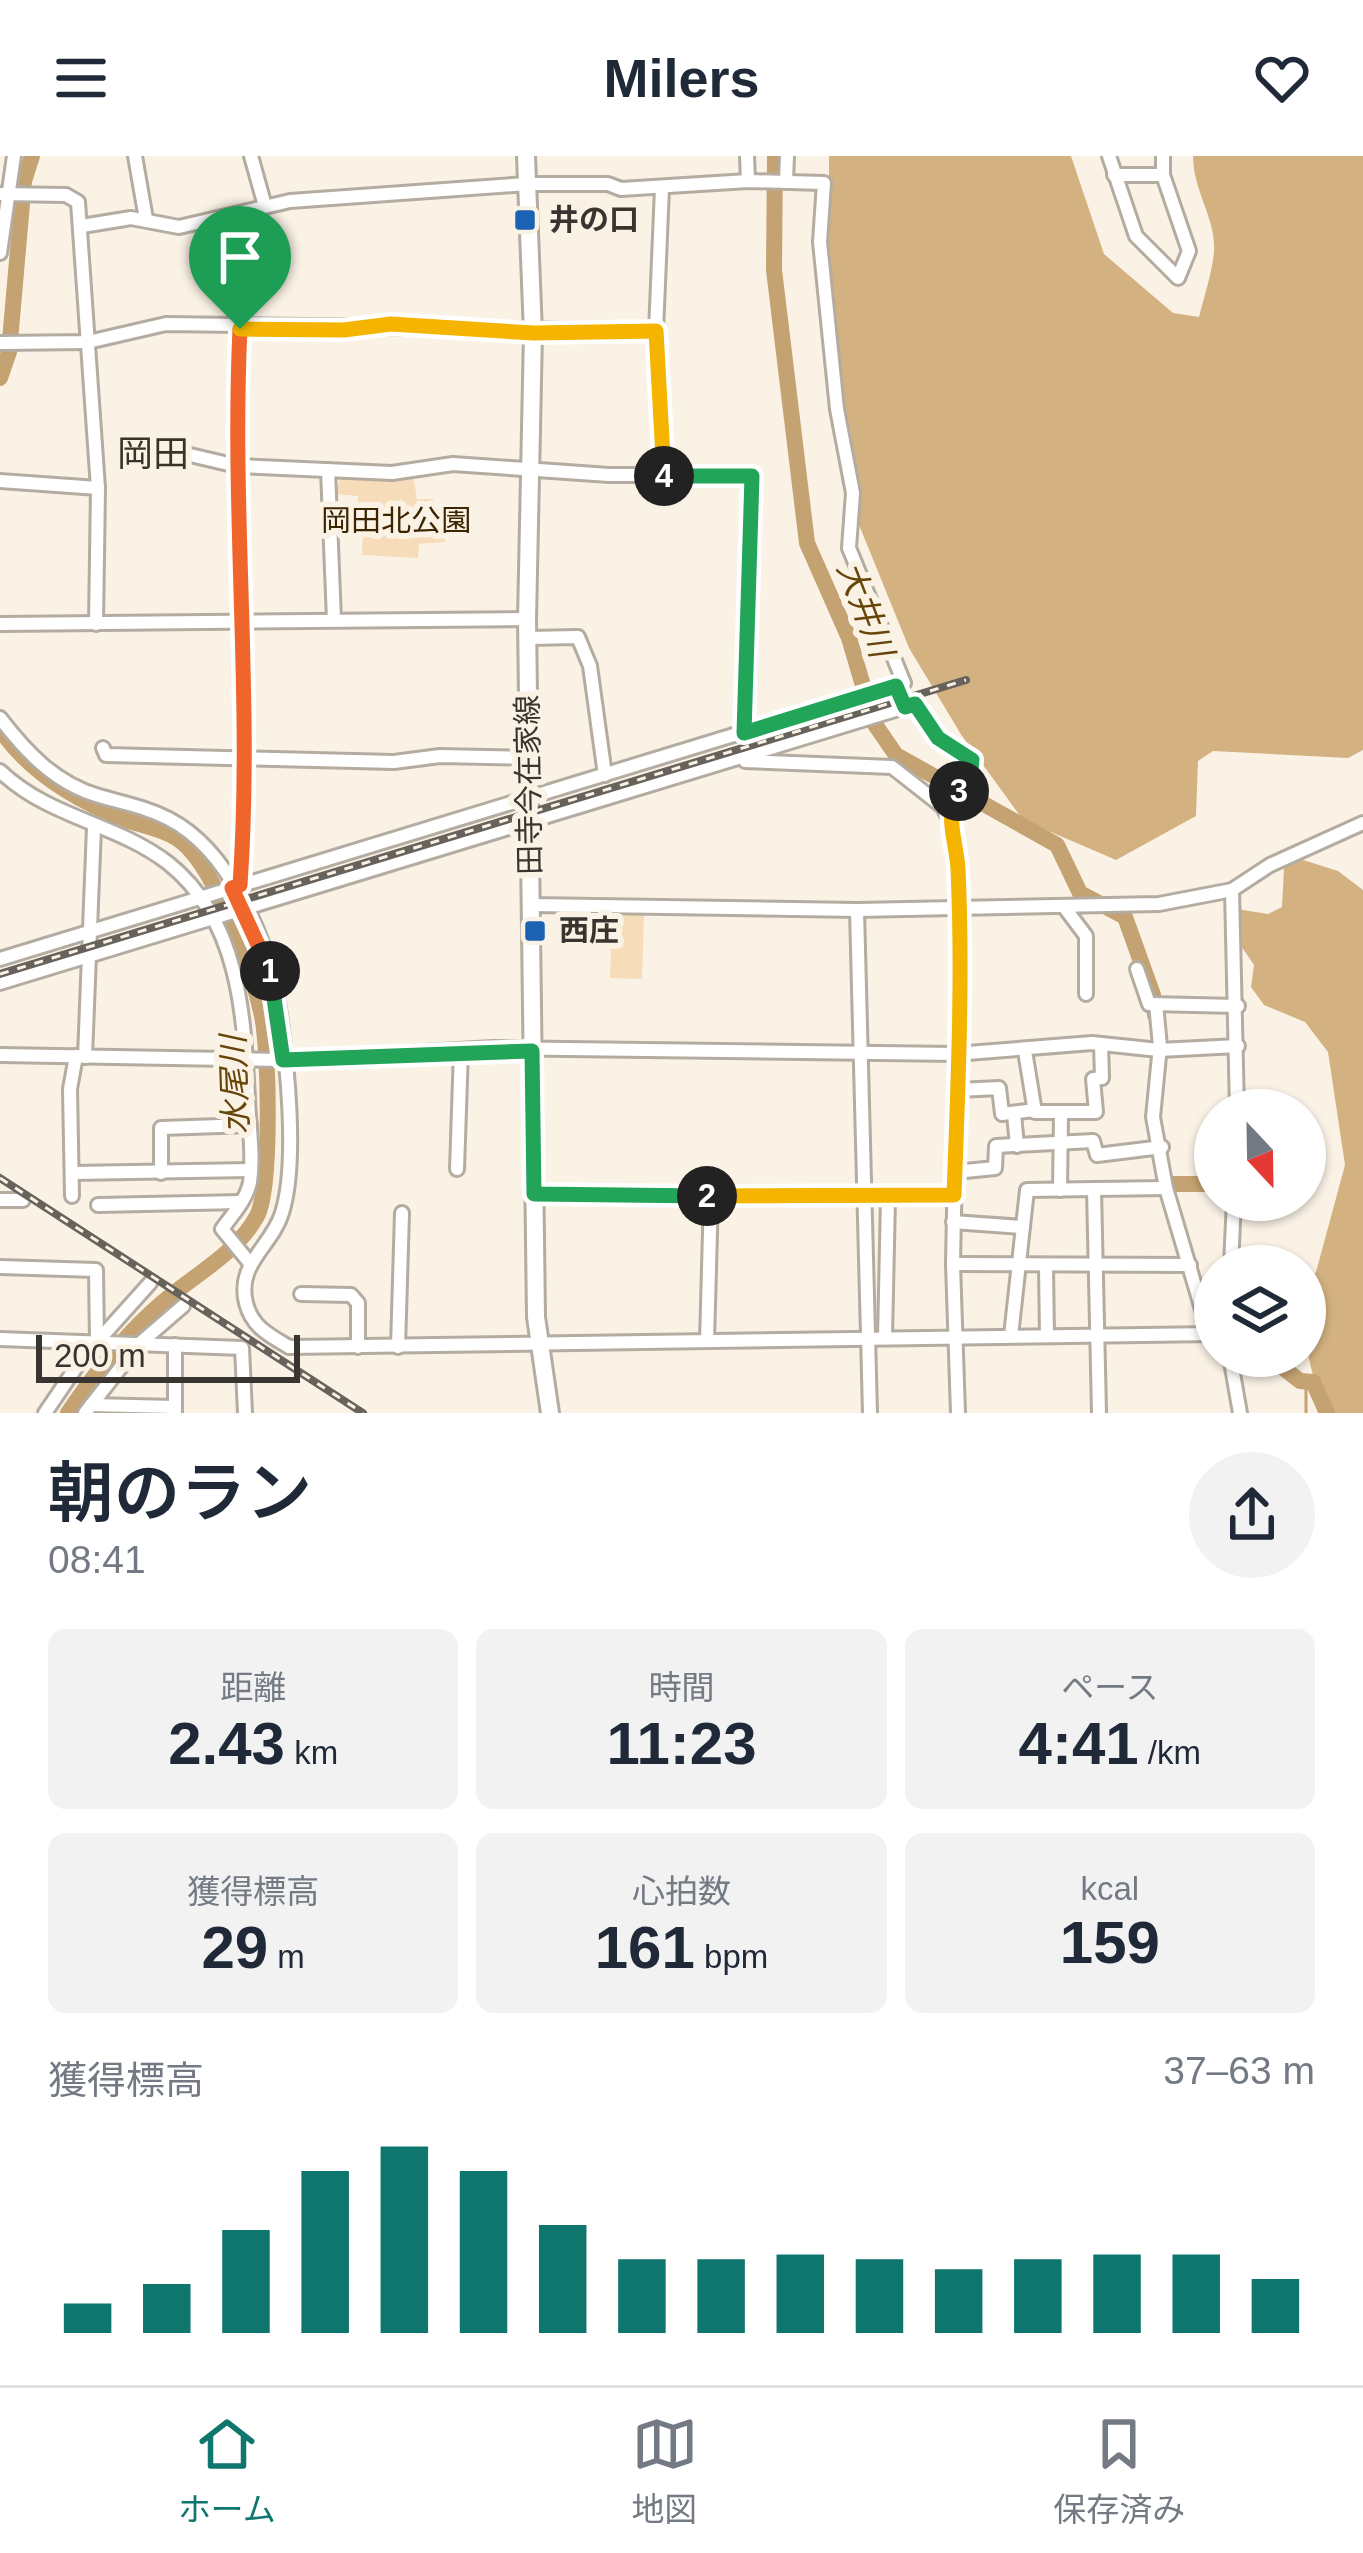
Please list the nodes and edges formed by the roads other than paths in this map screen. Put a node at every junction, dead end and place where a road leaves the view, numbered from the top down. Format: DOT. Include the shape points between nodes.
graph roads {
  1 [pos="14,156"];
  2 [pos="135,156"];
  3 [pos="251,156"];
  4 [pos="526,156"];
  5 [pos="747,156"];
  6 [pos="787,156"];
  7 [pos="1108,156"];
  8 [pos="1163,156"];
  9 [pos="1114,175"];
  10 [pos="1163,175"];
  11 [pos="755,181"];
  12 [pos="786,182"];
  13 [pos="527,184"];
  14 [pos="662,188"];
  15 [pos="3,194"];
  16 [pos="265,206"];
  17 [pos="146,220"];
  18 [pos="82,226"];
  19 [pos="0,253"];
  20 [pos="240,329"];
  21 [pos="656,331"];
  22 [pos="533,333"];
  23 [pos="88,342"];
  24 [pos="0,343"];
  25 [pos="173,452"];
  26 [pos="237,466"];
  27 [pos="328,470"];
  28 [pos="528,472"];
  29 [pos="664,476"];
  30 [pos="0,481"];
  31 [pos="98,488"];
  32 [pos="334,620"];
  33 [pos="238,621"];
  34 [pos="96,623"];
  35 [pos="0,624"];
  36 [pos="527,628"];
  37 [pos="896,686"];
  38 [pos="905,707"];
  39 [pos="0,718"];
  40 [pos="744,733"];
  41 [pos="103,748"];
  42 [pos="247,757"];
  43 [pos="530,758"];
  44 [pos="732,761"];
  45 [pos="0,771"];
  46 [pos="605,775"];
  47 [pos="532,797"];
  48 [pos="950,810"];
  49 [pos="530,821"];
  50 [pos="1363,823"];
  51 [pos="94,827"];
  52 [pos="236,887"];
  53 [pos="1232,890"];
  54 [pos="200,898"];
  55 [pos="531,905"];
  56 [pos="960,908"];
  57 [pos="1065,908"];
  58 [pos="245,909"];
  59 [pos="857,910"];
  60 [pos="211,920"];
  61 [pos="87,932"];
  62 [pos="88,956"];
  63 [pos="0,958"];
  64 [pos="1136,969"];
  65 [pos="0,983"];
  66 [pos="1086,994"];
  67 [pos="1156,1004"];
  68 [pos="1238,1006"];
  69 [pos="1101,1044"];
  70 [pos="1238,1046"];
  71 [pos="461,1050"];
  72 [pos="1159,1050"];
  73 [pos="532,1051"];
  74 [pos="1025,1051"];
  75 [pos="861,1054"];
  76 [pos="955,1054"];
  77 [pos="0,1055"];
  78 [pos="81,1056"];
  79 [pos="246,1058"];
  80 [pos="283,1060"];
  81 [pos="1237,1089"];
  82 [pos="958,1090"];
  83 [pos="1035,1110"];
  84 [pos="1014,1114"];
  85 [pos="1061,1114"];
  86 [pos="1084,1114"];
  87 [pos="250,1125"];
  88 [pos="1086,1141"];
  89 [pos="1063,1142"];
  90 [pos="1017,1146"];
  91 [pos="1162,1148"];
  92 [pos="457,1169"];
  93 [pos="250,1170"];
  94 [pos="955,1172"];
  95 [pos="72,1173"];
  96 [pos="161,1173"];
  97 [pos="1166,1188"];
  98 [pos="1060,1190"];
  99 [pos="1094,1190"];
  100 [pos="534,1194"];
  101 [pos="954,1195"];
  102 [pos="72,1196"];
  103 [pos="711,1196"];
  104 [pos="862,1198"];
  105 [pos="888,1198"];
  106 [pos="0,1200"];
  107 [pos="23,1200"];
  108 [pos="241,1202"];
  109 [pos="98,1204"];
  110 [pos="402,1213"];
  111 [pos="953,1222"];
  112 [pos="1023,1227"];
  113 [pos="249,1262"];
  114 [pos="953,1264"];
  115 [pos="1015,1264"];
  116 [pos="1096,1264"];
  117 [pos="1190,1265"];
  118 [pos="0,1267"];
  119 [pos="1046,1267"];
  120 [pos="1194,1278"];
  121 [pos="150,1283"];
  122 [pos="301,1294"];
  123 [pos="182,1306"];
  124 [pos="1194,1335"];
  125 [pos="956,1336"];
  126 [pos="1011,1336"];
  127 [pos="1047,1336"];
  128 [pos="878,1338"];
  129 [pos="1097,1338"];
  130 [pos="0,1339"];
  131 [pos="707,1341"];
  132 [pos="78,1343"];
  133 [pos="97,1343"];
  134 [pos="139,1344"];
  135 [pos="542,1344"];
  136 [pos="175,1346"];
  137 [pos="358,1347"];
  138 [pos="398,1347"];
  139 [pos="1234,1377"];
  140 [pos="88,1409"];
  141 [pos="175,1410"];
  142 [pos="45,1413"];
  143 [pos="245,1413"];
  144 [pos="550,1413"];
  145 [pos="870,1413"];
  146 [pos="958,1413"];
  147 [pos="1099,1413"];
  148 [pos="1240,1413"];
  1 -- 15 [label="street"];
  2 -- 17 [label="street"];
  3 -- 16 [label="street"];
  4 -- 13 [label="main road, 田寺今在家線"];
  5 -- 11 [label="street"];
  6 -- 12 [label="street"];
  7 -- 9 [label="street"];
  8 -- 10 [label="street"];
  9 -- 10 [label="street"];
  9 -- 10 [label="street" via="1136,236 1178,278 1189,251"];
  11 -- 12 [label="street"];
  11 -- 14 [label="street"];
  12 -- 37 [label="street" via="824,183 820,242 853,493 849,548 904,683"];
  13 -- 14 [label="street"];
  13 -- 16 [label="street"];
  13 -- 22 [label="main road, 田寺今在家線"];
  14 -- 21 [label="street"];
  15 -- 18 [label="street" via="66,195 79,202"];
  15 -- 19 [label="street"];
  16 -- 17 [label="street" via="179,227"];
  17 -- 18 [label="street"];
  18 -- 23 [label="street"];
  20 -- 22 [label="street" via="391,324"];
  20 -- 23 [label="street" via="166,324"];
  20 -- 26 [label="street"];
  21 -- 22 [label="street"];
  21 -- 29 [label="street"];
  22 -- 28 [label="main road, 田寺今在家線"];
  23 -- 24 [label="street"];
  23 -- 31 [label="street"];
  25 -- 26 [label="street"];
  26 -- 27 [label="street"];
  26 -- 33 [label="street"];
  27 -- 28 [label="street" via="392,473 453,464"];
  27 -- 32 [label="street"];
  28 -- 29 [label="street"];
  28 -- 36 [label="main road, 田寺今在家線"];
  29 -- 40 [label="street" via="752,476"];
  30 -- 31 [label="street"];
  31 -- 34 [label="street"];
  32 -- 33 [label="street"];
  32 -- 36 [label="street"];
  33 -- 34 [label="street"];
  33 -- 42 [label="street"];
  34 -- 35 [label="street"];
  36 -- 43 [label="main road, 田寺今在家線"];
  36 -- 46 [label="street" via="578,637 590,666"];
  37 -- 38 [label="street"];
  37 -- 40 [label="street"];
  38 -- 44 [label="street"];
  38 -- 48 [label="street" via="915,704 938,738 972,760 970,781"];
  39 -- 52 [label="street" via="67,783 142,807 195,836"];
  40 -- 46 [label="street"];
  41 -- 42 [label="street" via="106,755"];
  42 -- 43 [label="street"];
  42 -- 52 [label="street"];
  43 -- 47 [label="main road, 田寺今在家線"];
  44 -- 48 [label="street" via="892,767"];
  44 -- 49 [label="street"];
  45 -- 51 [label="street" via="36,801"];
  46 -- 47 [label="street"];
  47 -- 49 [label="main road, 田寺今在家線"];
  47 -- 52 [label="street"];
  48 -- 56 [label="street"];
  49 -- 55 [label="main road, 田寺今在家線"];
  49 -- 58 [label="street"];
  50 -- 53 [label="street"];
  51 -- 54 [label="street" via="167,862"];
  51 -- 61 [label="street"];
  52 -- 54 [label="street"];
  52 -- 58 [label="street"];
  53 -- 57 [label="street" via="1159,904"];
  53 -- 68 [label="street"];
  54 -- 60 [label="street"];
  54 -- 61 [label="street"];
  55 -- 59 [label="street"];
  55 -- 73 [label="main road, 田寺今在家線"];
  56 -- 57 [label="street"];
  56 -- 59 [label="street"];
  56 -- 76 [label="street"];
  57 -- 66 [label="street" via="1086,936"];
  58 -- 60 [label="street"];
  58 -- 80 [label="street" via="273,985"];
  59 -- 75 [label="street"];
  60 -- 62 [label="street"];
  60 -- 79 [label="street" via="236,973"];
  61 -- 62 [label="street"];
  61 -- 63 [label="street"];
  62 -- 65 [label="street"];
  62 -- 78 [label="street"];
  64 -- 67 [label="street" via="1149,1004"];
  67 -- 68 [label="street"];
  67 -- 72 [label="street"];
  68 -- 70 [label="street"];
  69 -- 72 [label="street"];
  69 -- 74 [label="street"];
  69 -- 86 [label="street" via="1096,1112"];
  70 -- 72 [label="street"];
  70 -- 81 [label="street"];
  71 -- 73 [label="street"];
  71 -- 80 [label="street"];
  71 -- 92 [label="street"];
  72 -- 91 [label="street" via="1153,1118"];
  73 -- 75 [label="street"];
  73 -- 100 [label="main road, 田寺今在家線"];
  74 -- 76 [label="street"];
  74 -- 83 [label="street"];
  75 -- 76 [label="street"];
  75 -- 104 [label="street"];
  76 -- 82 [label="street"];
  77 -- 78 [label="street"];
  78 -- 79 [label="street"];
  78 -- 95 [label="street" via="70,1089"];
  79 -- 80 [label="street"];
  79 -- 87 [label="street"];
  80 -- 113 [label="street" via="287,1195 280,1221"];
  82 -- 84 [label="street" via="999,1088 1001,1114"];
  82 -- 94 [label="street"];
  83 -- 84 [label="street"];
  83 -- 85 [label="street"];
  84 -- 90 [label="street"];
  85 -- 86 [label="street"];
  85 -- 89 [label="street"];
  86 -- 88 [label="street"];
  87 -- 93 [label="street"];
  87 -- 96 [label="street" via="161,1128"];
  88 -- 89 [label="street"];
  88 -- 91 [label="street" via="1097,1155"];
  89 -- 90 [label="street"];
  89 -- 98 [label="street"];
  90 -- 94 [label="street" via="996,1146 995,1168"];
  91 -- 97 [label="street"];
  93 -- 96 [label="street"];
  93 -- 108 [label="street"];
  94 -- 101 [label="street"];
  95 -- 96 [label="street"];
  95 -- 102 [label="street"];
  97 -- 99 [label="street"];
  97 -- 117 [label="street"];
  98 -- 99 [label="street"];
  98 -- 112 [label="street" via="1027,1190"];
  99 -- 116 [label="street"];
  100 -- 103 [label="street"];
  100 -- 135 [label="main road, 田寺今在家線"];
  101 -- 105 [label="street"];
  101 -- 111 [label="street"];
  103 -- 104 [label="street"];
  103 -- 131 [label="street"];
  104 -- 105 [label="street"];
  104 -- 128 [label="street"];
  105 -- 128 [label="street"];
  106 -- 107 [label="street"];
  108 -- 109 [label="street"];
  108 -- 113 [label="street" via="222,1229"];
  110 -- 138 [label="street"];
  111 -- 112 [label="street"];
  111 -- 114 [label="street"];
  112 -- 115 [label="street"];
  113 -- 137 [label="street" via="244,1300 255,1326 289,1347"];
  114 -- 115 [label="street"];
  114 -- 125 [label="street"];
  115 -- 119 [label="street"];
  115 -- 126 [label="street"];
  116 -- 117 [label="street"];
  116 -- 119 [label="street"];
  116 -- 129 [label="street"];
  117 -- 120 [label="street"];
  118 -- 133 [label="street" via="96,1270"];
  119 -- 127 [label="street"];
  121 -- 133 [label="street"];
  122 -- 137 [label="street" via="351,1295"];
  123 -- 134 [label="street"];
  124 -- 129 [label="street"];
  125 -- 126 [label="street"];
  125 -- 128 [label="street"];
  125 -- 146 [label="street"];
  126 -- 127 [label="street"];
  127 -- 129 [label="street"];
  128 -- 131 [label="street"];
  128 -- 145 [label="street"];
  129 -- 147 [label="street"];
  130 -- 132 [label="street"];
  131 -- 135 [label="street"];
  132 -- 133 [label="street"];
  132 -- 142 [label="street" via="80,1363"];
  133 -- 134 [label="street"];
  134 -- 136 [label="street"];
  134 -- 140 [label="street"];
  135 -- 138 [label="street"];
  135 -- 144 [label="main road, 田寺今在家線"];
  136 -- 141 [label="street"];
  136 -- 143 [label="street" via="242,1348"];
  137 -- 138 [label="street"];
  139 -- 148 [label="street"];
  140 -- 141 [label="street"];
}
